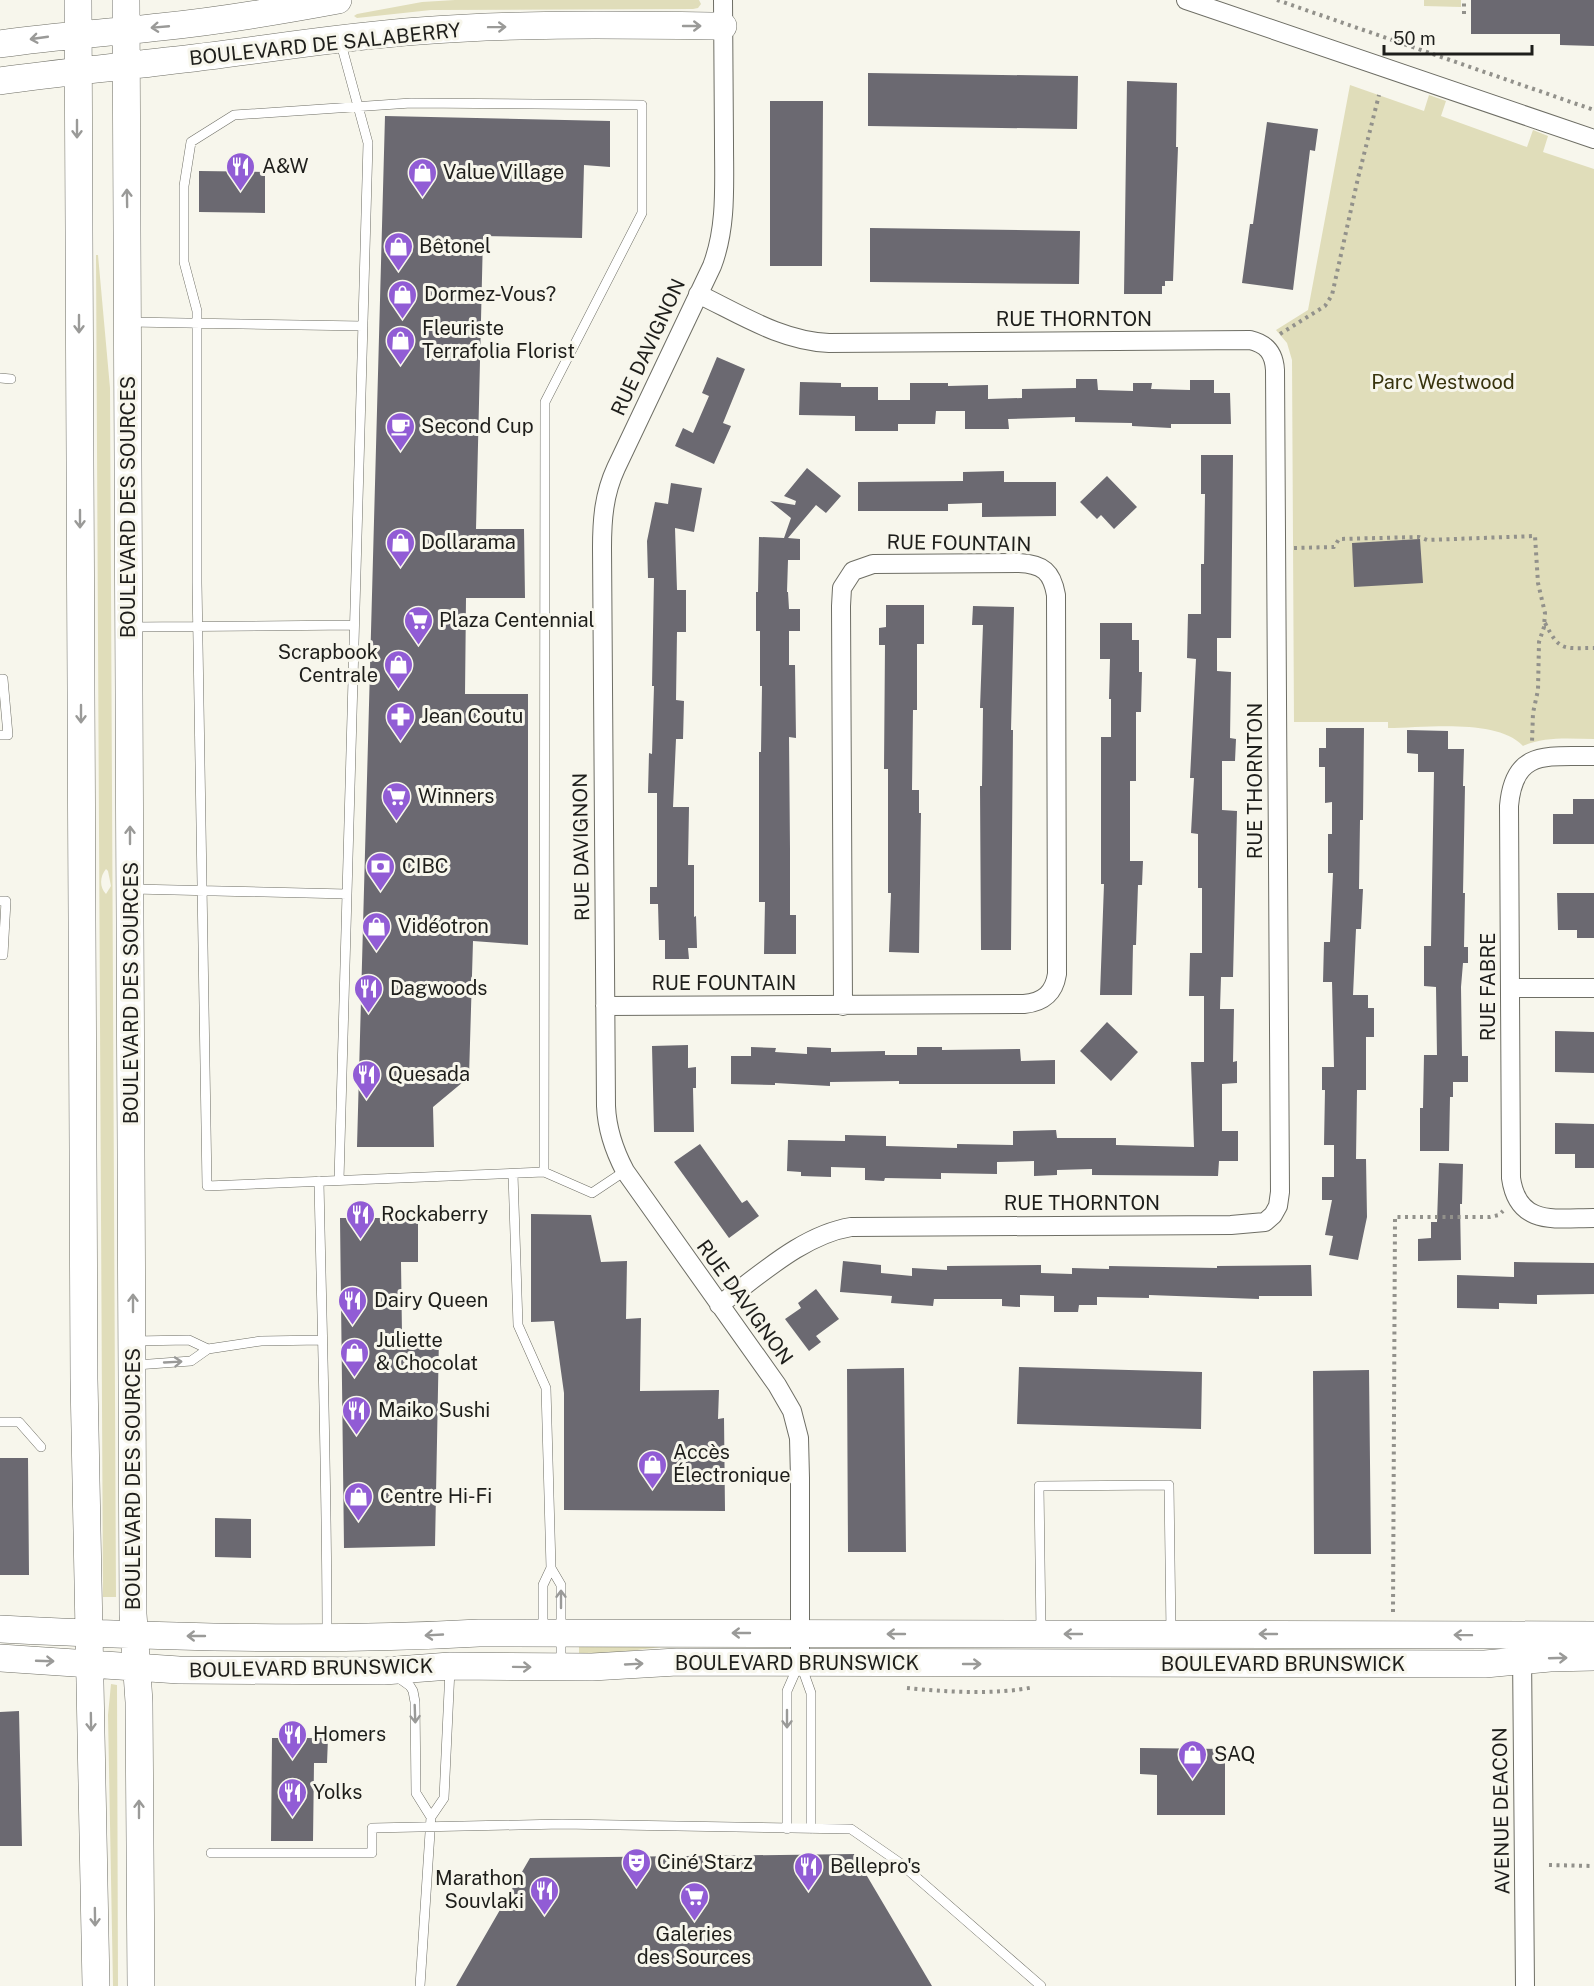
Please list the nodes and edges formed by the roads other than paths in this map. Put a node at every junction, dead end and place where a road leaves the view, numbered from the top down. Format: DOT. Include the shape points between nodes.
graph roads {
  1 [pos="78,0"];
  2 [pos="126,0"];
  3 [pos="336,0"];
  4 [pos="1186,0"];
  5 [pos="723,13"];
  6 [pos="126,30"];
  7 [pos="78,33"];
  8 [pos="340,38"];
  9 [pos="0,44"];
  10 [pos="126,65"];
  11 [pos="79,70"];
  12 [pos="0,81"];
  13 [pos="359,107"];
  14 [pos="1594,139"];
  15 [pos="698,294"];
  16 [pos="128,322"];
  17 [pos="197,323"];
  18 [pos="363,326"];
  19 [pos="0,378"];
  20 [pos="12,379"];
  21 [pos="354,625"];
  22 [pos="129,627"];
  23 [pos="199,627"];
  24 [pos="0,679"];
  25 [pos="0,735"];
  26 [pos="1594,756"];
  27 [pos="131,889"];
  28 [pos="202,890"];
  29 [pos="347,894"];
  30 [pos="4,901"];
  31 [pos="0,955"];
  32 [pos="1510,988"];
  33 [pos="1594,988"];
  34 [pos="604,1006"];
  35 [pos="843,1006"];
  36 [pos="625,1171"];
  37 [pos="544,1172"];
  38 [pos="513,1174"];
  39 [pos="339,1180"];
  40 [pos="319,1181"];
  41 [pos="1594,1218"];
  42 [pos="719,1305"];
  43 [pos="322,1340"];
  44 [pos="208,1349"];
  45 [pos="133,1353"];
  46 [pos="0,1422"];
  47 [pos="41,1447"];
  48 [pos="551,1568"];
  49 [pos="0,1629"];
  50 [pos="552,1633"];
  51 [pos="800,1633"];
  52 [pos="88,1634"];
  53 [pos="1041,1634"];
  54 [pos="1171,1634"];
  55 [pos="135,1635"];
  56 [pos="1594,1635"];
  57 [pos="327,1638"];
  58 [pos="1522,1648"];
  59 [pos="0,1658"];
  60 [pos="1594,1658"];
  61 [pos="800,1663"];
  62 [pos="89,1664"];
  63 [pos="450,1666"];
  64 [pos="561,1667"];
  65 [pos="136,1668"];
  66 [pos="384,1671"];
  67 [pos="431,1817"];
  68 [pos="431,1828"];
  69 [pos="788,1829"];
  70 [pos="811,1829"];
  71 [pos="211,1853"];
  72 [pos="96,1986"];
  73 [pos="141,1986"];
  74 [pos="420,1986"];
  75 [pos="1041,1986"];
  76 [pos="1525,1986"];
  1 -- 7 [label="street"];
  2 -- 6 [label="street, BOULEVARD DES SOURCES"];
  3 -- 6 [label="street, BOULEVARD DE SALABERRY, one-way"];
  3 -- 8 [label="street"];
  4 -- 14 [label="street"];
  8 -- 5 [label="street, BOULEVARD DE SALABERRY, one-way"];
  5 -- 15 [label="street, RUE DAVIGNON" via="722,226 717,254"];
  6 -- 7 [label="street, BOULEVARD DE SALABERRY"];
  6 -- 10 [label="street, BOULEVARD DES SOURCES"];
  7 -- 9 [label="street, BOULEVARD DE SALABERRY, one-way"];
  7 -- 11 [label="street"];
  8 -- 10 [label="street, BOULEVARD DE SALABERRY"];
  8 -- 13 [label="lane"];
  10 -- 11 [label="street, BOULEVARD DE SALABERRY"];
  16 -- 10 [label="street, BOULEVARD DES SOURCES, one-way"];
  11 -- 12 [label="street, BOULEVARD DE SALABERRY"];
  11 -- 52 [label="street, one-way"];
  13 -- 17 [label="lane" via="234,115 191,142 184,186 184,262"];
  13 -- 18 [label="lane" via="368,143"];
  13 -- 37 [label="lane" via="411,103 642,105 642,213 545,402"];
  15 -- 34 [label="street, RUE DAVIGNON" via="611,478 604,506"];
  15 -- 42 [label="street, RUE THORNTON" via="771,329 807,341 1250,340 1267,347 1275,370 1278,1206 1265,1222 1231,1225 851,1227 813,1239"];
  16 -- 17 [label="lane"];
  16 -- 22 [label="street, BOULEVARD DES SOURCES"];
  17 -- 18 [label="lane"];
  17 -- 23 [label="lane"];
  18 -- 21 [label="lane"];
  19 -- 20 [label="lane"];
  21 -- 23 [label="lane"];
  21 -- 29 [label="lane"];
  22 -- 23 [label="lane"];
  27 -- 22 [label="street, BOULEVARD DES SOURCES, one-way"];
  23 -- 28 [label="lane"];
  24 -- 25 [label="lane" via="8,735"];
  26 -- 32 [label="street, RUE FABRE" via="1535,758 1513,780 1509,806"];
  27 -- 28 [label="lane"];
  45 -- 27 [label="street, BOULEVARD DES SOURCES, one-way"];
  28 -- 29 [label="lane"];
  28 -- 40 [label="lane" via="207,1186"];
  29 -- 39 [label="lane"];
  30 -- 31 [label="lane"];
  32 -- 33 [label="street"];
  32 -- 41 [label="street, RUE FABRE" via="1512,1189 1523,1208 1538,1216"];
  34 -- 35 [label="street, RUE FOUNTAIN"];
  34 -- 36 [label="street, RUE DAVIGNON" via="607,1121"];
  35 -- 35 [label="street, RUE FOUNTAIN" via="1024,1004 1047,997 1055,983 1056,596 1049,574 1038,566 873,564 853,571 842,588"];
  36 -- 37 [label="lane" via="592,1193"];
  36 -- 42 [label="street, RUE DAVIGNON"];
  37 -- 38 [label="lane"];
  38 -- 39 [label="lane"];
  38 -- 48 [label="lane" via="518,1325 546,1388"];
  39 -- 40 [label="lane"];
  40 -- 43 [label="lane"];
  42 -- 51 [label="street, RUE DAVIGNON" via="777,1385 795,1419 800,1470"];
  43 -- 44 [label="lane" via="261,1341"];
  43 -- 57 [label="lane"];
  44 -- 45 [label="lane" via="189,1340"];
  45 -- 44 [label="lane, one-way" via="191,1361"];
  45 -- 55 [label="street, BOULEVARD DES SOURCES"];
  46 -- 47 [label="lane" via="19,1422"];
  48 -- 50 [label="lane" via="543,1586"];
  50 -- 48 [label="lane, one-way" via="561,1585"];
  49 -- 52 [label="street, BOULEVARD BRUNSWICK"];
  51 -- 50 [label="street, BOULEVARD BRUNSWICK, one-way"];
  50 -- 57 [label="street, BOULEVARD BRUNSWICK, one-way"];
  50 -- 64 [label="lane"];
  53 -- 51 [label="street, BOULEVARD BRUNSWICK, one-way"];
  51 -- 61 [label="street, RUE DAVIGNON"];
  52 -- 55 [label="street, BOULEVARD BRUNSWICK"];
  52 -- 62 [label="street"];
  54 -- 53 [label="street, BOULEVARD BRUNSWICK, one-way"];
  53 -- 54 [label="lane" via="1039,1486 1169,1485"];
  58 -- 54 [label="street, BOULEVARD BRUNSWICK, one-way"];
  57 -- 55 [label="street, BOULEVARD BRUNSWICK, one-way"];
  55 -- 65 [label="street, BOULEVARD DES SOURCES"];
  56 -- 58 [label="street, BOULEVARD BRUNSWICK"];
  58 -- 60 [label="street, BOULEVARD BRUNSWICK, one-way" via="1550,1658"];
  61 -- 58 [label="street, BOULEVARD BRUNSWICK, one-way" via="1485,1664"];
  58 -- 76 [label="street, AVENUE DEACON"];
  59 -- 62 [label="street, BOULEVARD BRUNSWICK, one-way"];
  64 -- 61 [label="street, BOULEVARD BRUNSWICK, one-way" via="677,1662"];
  61 -- 69 [label="lane, one-way" via="787,1691"];
  61 -- 70 [label="lane" via="812,1693"];
  62 -- 65 [label="street, BOULEVARD BRUNSWICK"];
  62 -- 72 [label="street, one-way"];
  63 -- 64 [label="street, BOULEVARD BRUNSWICK, one-way"];
  63 -- 66 [label="street, BOULEVARD BRUNSWICK"];
  63 -- 67 [label="lane" via="444,1798"];
  65 -- 66 [label="street, BOULEVARD BRUNSWICK"];
  73 -- 65 [label="street, BOULEVARD DES SOURCES, one-way"];
  66 -- 67 [label="lane, one-way" via="402,1679 413,1691 416,1793"];
  67 -- 68 [label="lane"];
  68 -- 69 [label="lane" via="562,1824"];
  68 -- 71 [label="lane" via="372,1828 372,1853"];
  68 -- 74 [label="lane"];
  69 -- 70 [label="lane"];
  70 -- 75 [label="lane" via="851,1829 900,1863"];
}
